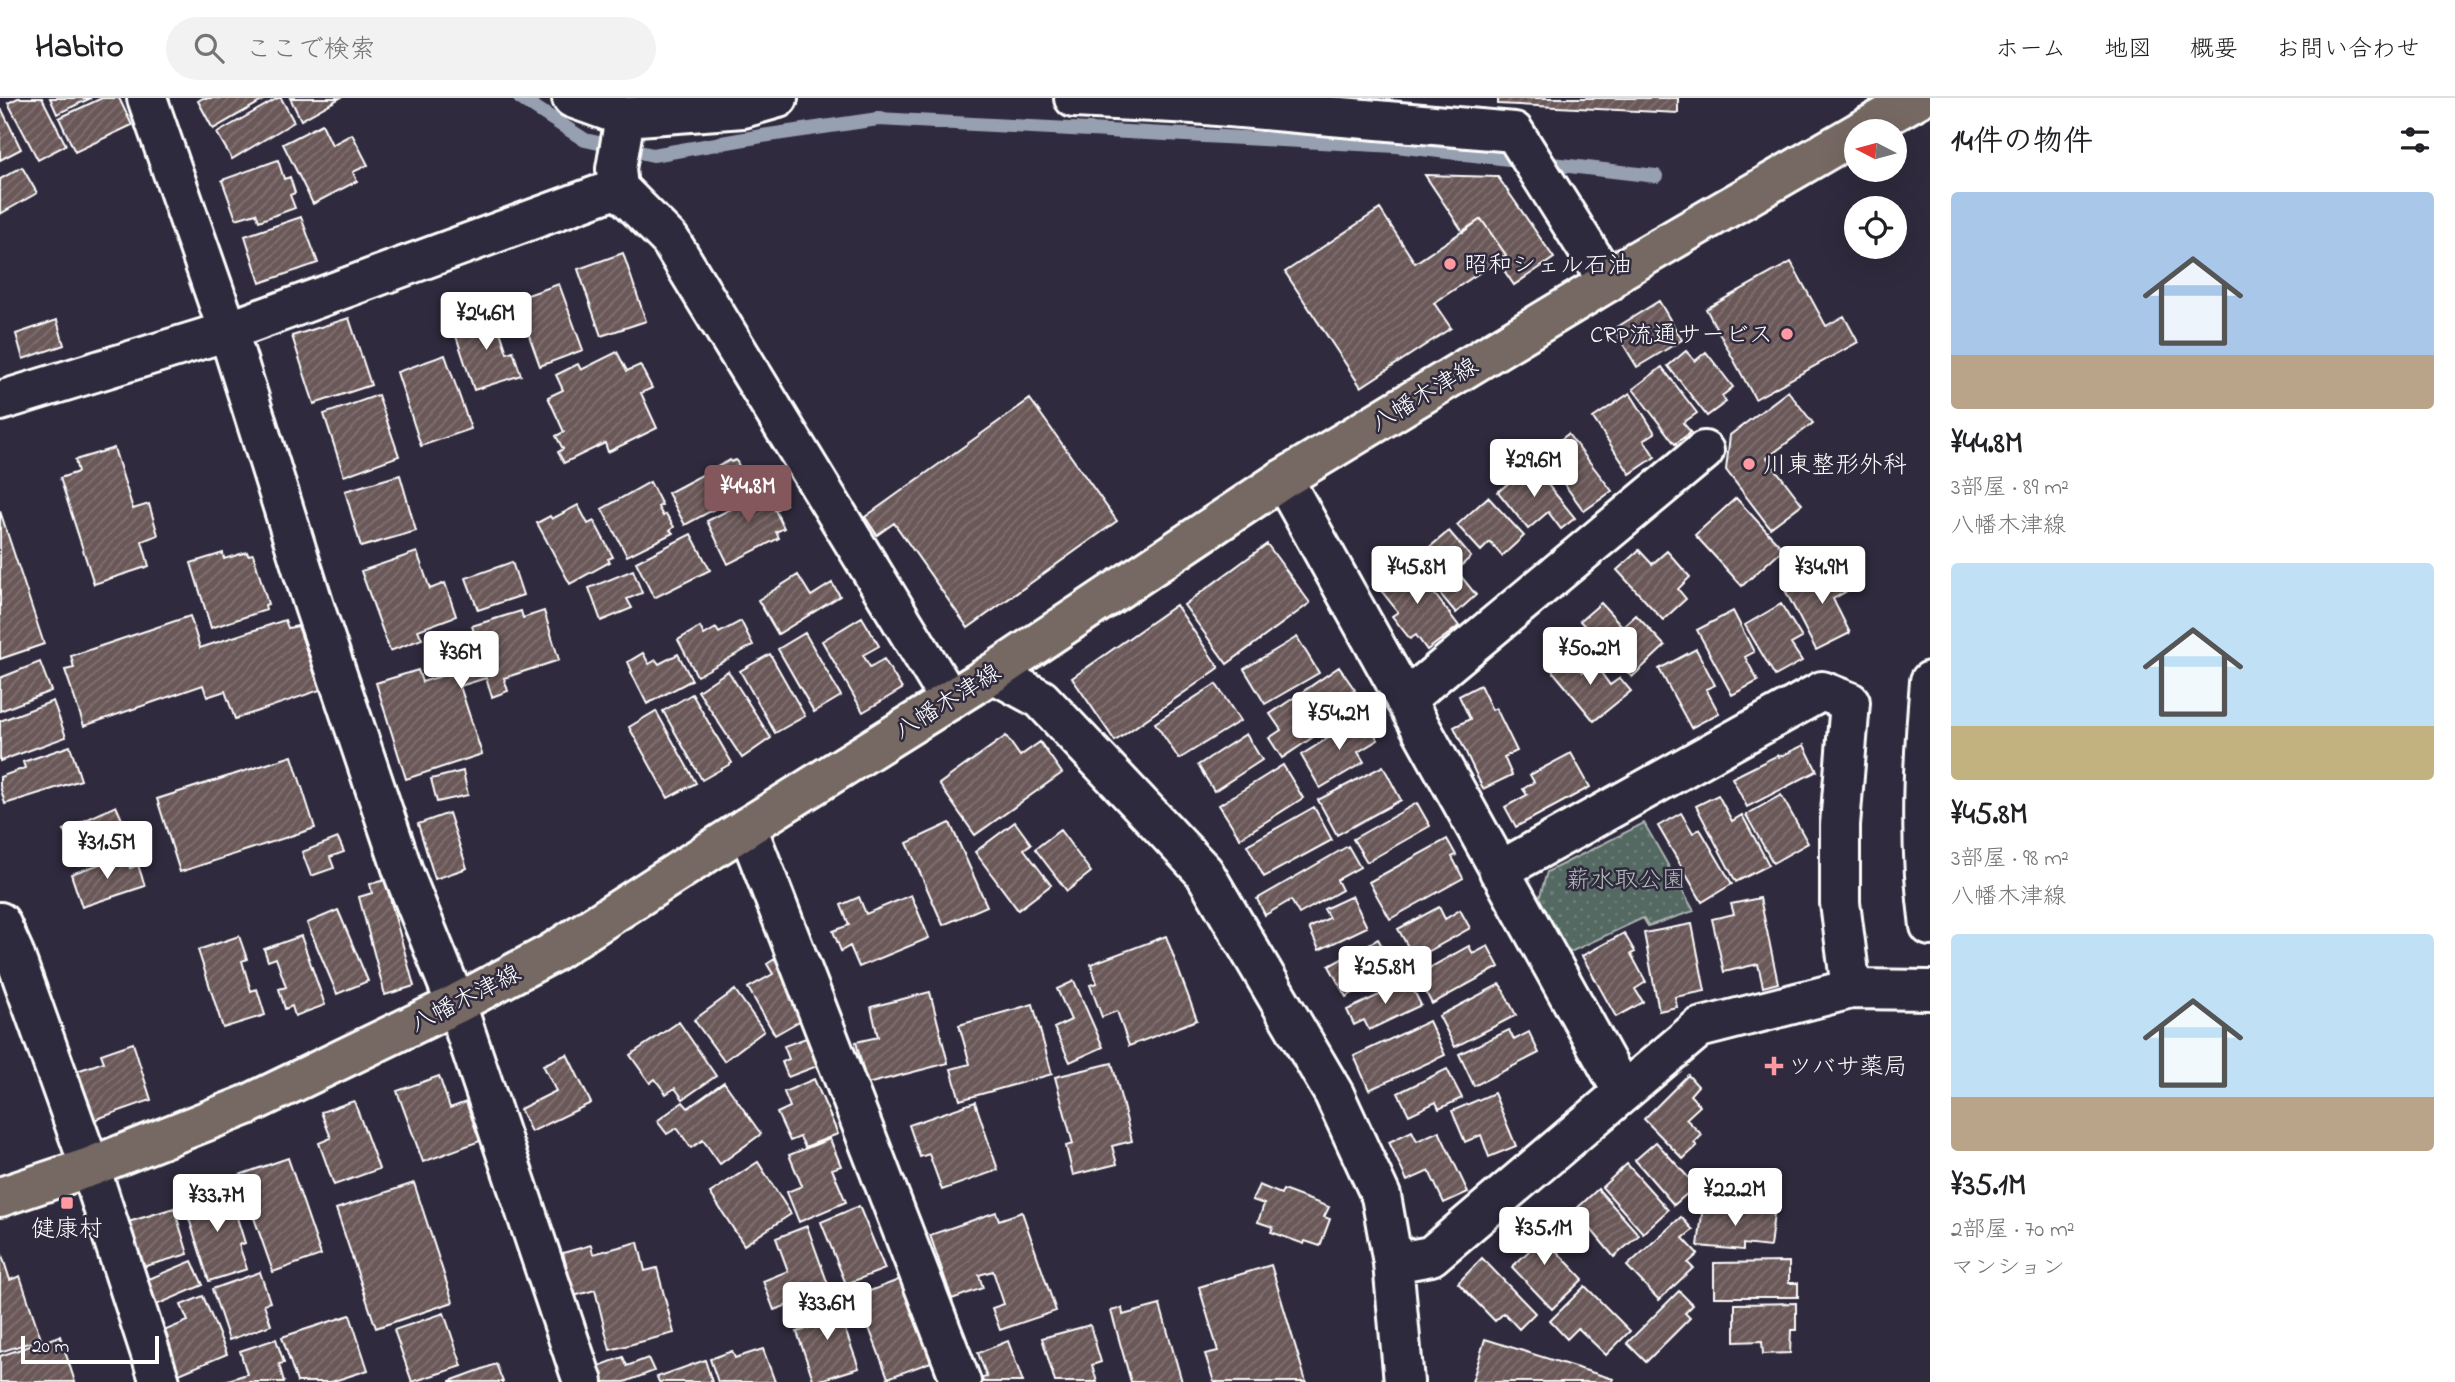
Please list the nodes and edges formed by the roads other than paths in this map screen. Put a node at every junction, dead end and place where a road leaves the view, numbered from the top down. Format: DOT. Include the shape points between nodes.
graph roads {
  1 [pos="147,98"];
  2 [pos="572,98"];
  3 [pos="779,98"];
  4 [pos="1074,98"];
  5 [pos="1919,98"];
  6 [pos="1881,119"];
  7 [pos="1844,140"];
  8 [pos="621,152"];
  9 [pos="1608,282"];
  10 [pos="228,331"];
  11 [pos="0,401"];
  12 [pos="1704,451"];
  13 [pos="1283,479"];
  14 [pos="993,673"];
  15 [pos="1930,681"];
  16 [pos="1405,699"];
  17 [pos="950,700"];
  18 [pos="747,827"];
  19 [pos="1499,871"];
  20 [pos="0,922"];
  21 [pos="1930,926"];
  22 [pos="1851,989"];
  23 [pos="1930,990"];
  24 [pos="456,1004"];
  25 [pos="1622,1091"];
  26 [pos="90,1167"];
  27 [pos="0,1197"];
  28 [pos="1394,1263"];
  29 [pos="160,1382"];
  30 [pos="583,1382"];
  31 [pos="961,1382"];
  32 [pos="1404,1382"];
  1 -- 10 [label="street"];
  2 -- 8 [label="street"];
  3 -- 8 [label="street"];
  4 -- 9 [label="street" via="1514,131"];
  5 -- 6 [label="main road, 八幡木津線"];
  7 -- 9 [label="main road, 八幡木津線" via="1619,271"];
  8 -- 10 [label="street"];
  8 -- 17 [label="street"];
  9 -- 13 [label="main road, 八幡木津線"];
  10 -- 11 [label="street"];
  10 -- 24 [label="street" via="405,877"];
  12 -- 16 [label="street"];
  13 -- 14 [label="main road, 八幡木津線"];
  13 -- 16 [label="street"];
  14 -- 17 [label="main road, 八幡木津線"];
  14 -- 28 [label="street" via="1041,699 1205,872 1334,1094 1381,1196"];
  15 -- 21 [label="street" via="1923,769"];
  16 -- 19 [label="street"];
  17 -- 18 [label="main road, 八幡木津線"];
  18 -- 24 [label="main road, 八幡木津線" via="550,954"];
  18 -- 31 [label="street"];
  19 -- 22 [label="street" via="1822,691 1850,702 1840,825 1840,903"];
  19 -- 25 [label="street"];
  20 -- 26 [label="street"];
  22 -- 23 [label="street"];
  22 -- 25 [label="street" via="1699,1028"];
  24 -- 26 [label="main road, 八幡木津線" via="247,1105"];
  24 -- 30 [label="street"];
  25 -- 28 [label="street" via="1431,1256"];
  26 -- 27 [label="main road, 八幡木津線"];
  26 -- 29 [label="street"];
  28 -- 32 [label="street"];
}
